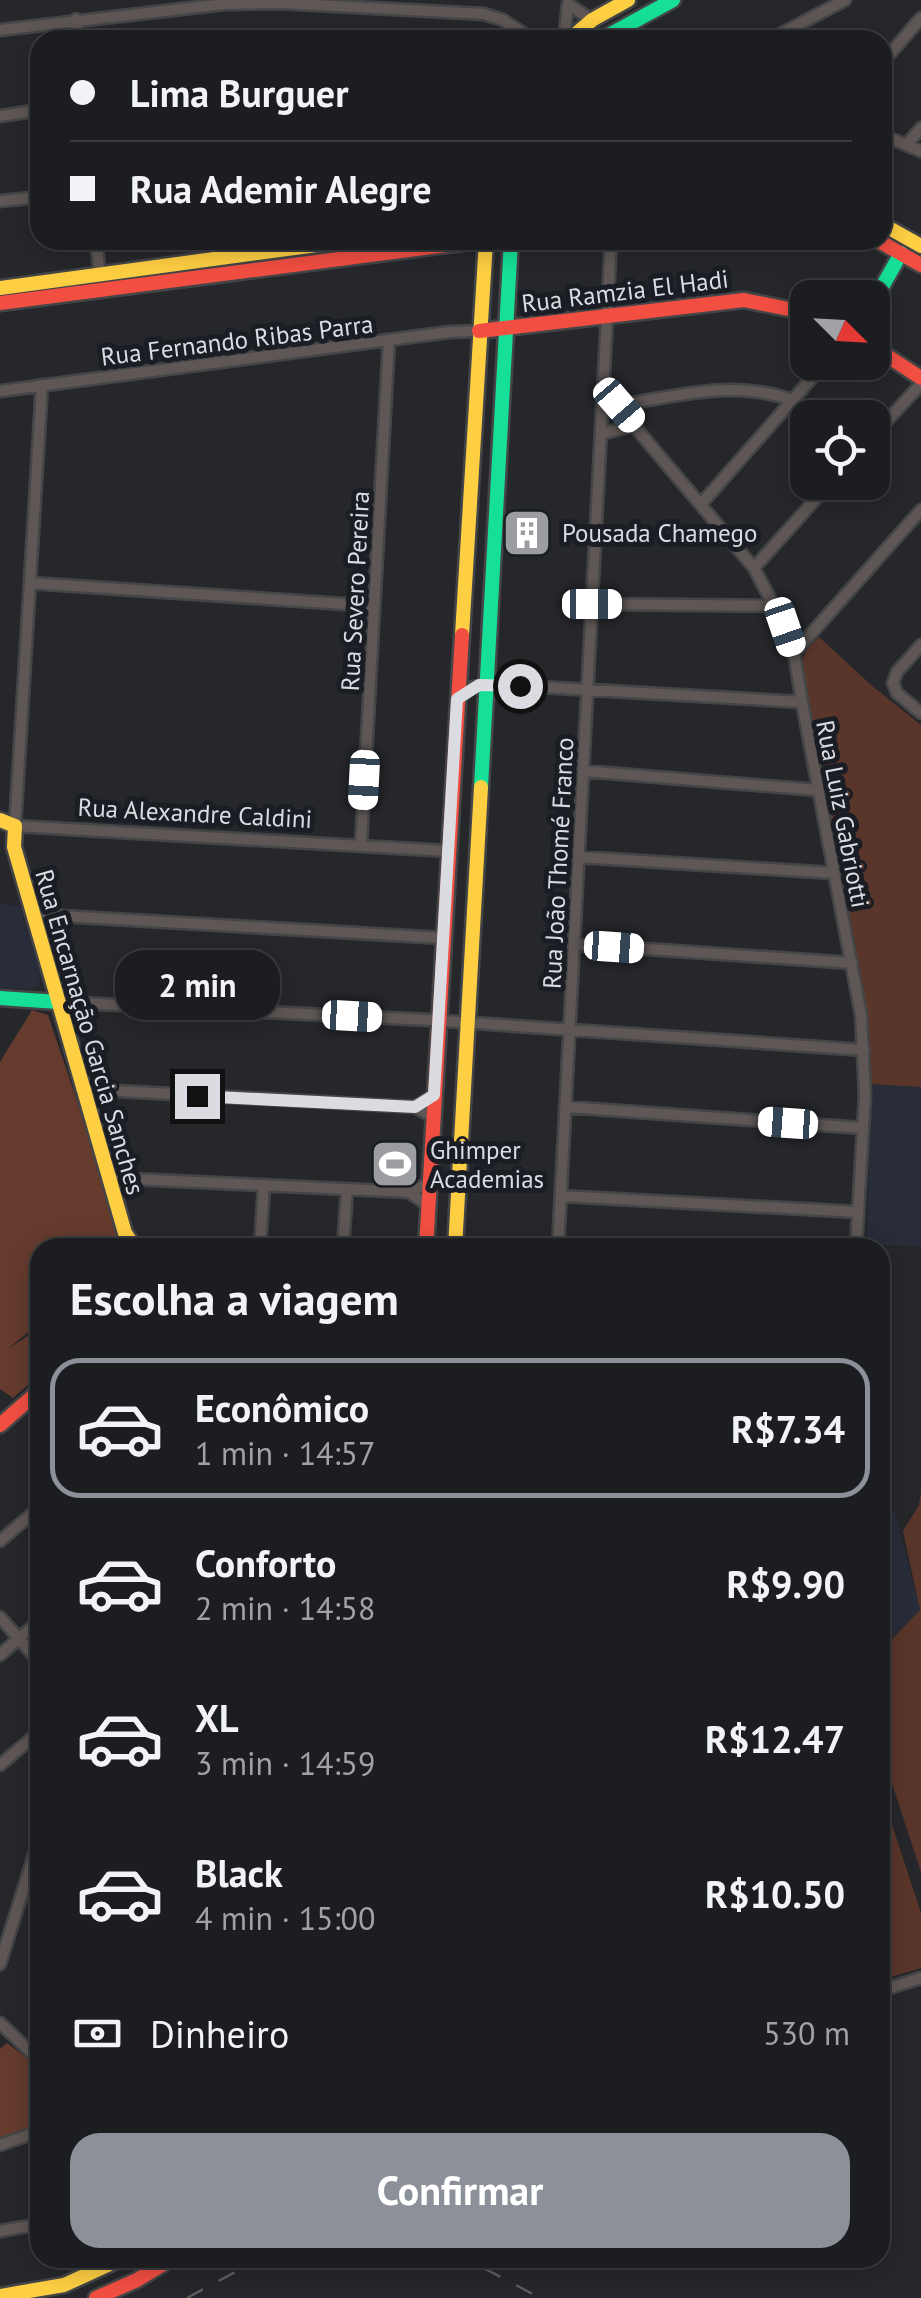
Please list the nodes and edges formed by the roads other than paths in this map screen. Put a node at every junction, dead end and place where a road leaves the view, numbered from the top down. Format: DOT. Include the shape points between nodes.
graph roads {
  1 [pos="628,0"];
  2 [pos="673,0"];
  3 [pos="845,0"];
  4 [pos="225,2"];
  5 [pos="568,2"];
  6 [pos="921,18"];
  7 [pos="76,19"];
  8 [pos="592,20"];
  9 [pos="0,30"];
  10 [pos="77,30"];
  11 [pos="518,30"];
  12 [pos="567,30"];
  13 [pos="580,30"];
  14 [pos="618,30"];
  15 [pos="788,30"];
  16 [pos="892,51"];
  17 [pos="30,112"];
  18 [pos="0,116"];
  19 [pos="921,128"];
  20 [pos="892,138"];
  21 [pos="908,144"];
  22 [pos="921,151"];
  23 [pos="30,197"];
  24 [pos="0,201"];
  25 [pos="892,230"];
  26 [pos="921,246"];
  27 [pos="892,248"];
  28 [pos="97,250"];
  29 [pos="283,250"];
  30 [pos="364,250"];
  31 [pos="416,250"];
  32 [pos="485,250"];
  33 [pos="511,250"];
  34 [pos="610,250"];
  35 [pos="901,253"];
  36 [pos="324,263"];
  37 [pos="921,265"];
  38 [pos="100,276"];
  39 [pos="886,280"];
  40 [pos="0,288"];
  41 [pos="0,303"];
  42 [pos="790,309"];
  43 [pos="607,314"];
  44 [pos="506,328"];
  45 [pos="479,331"];
  46 [pos="389,340"];
  47 [pos="890,359"];
  48 [pos="810,380"];
  49 [pos="921,381"];
  50 [pos="42,385"];
  51 [pos="603,390"];
  52 [pos="0,391"];
  53 [pos="792,400"];
  54 [pos="790,402"];
  55 [pos="619,405"];
  56 [pos="890,416"];
  57 [pos="636,425"];
  58 [pos="600,434"];
  59 [pos="816,500"];
  60 [pos="702,503"];
  61 [pos="921,510"];
  62 [pos="754,568"];
  63 [pos="30,583"];
  64 [pos="592,604"];
  65 [pos="374,606"];
  66 [pos="776,606"];
  67 [pos="921,645"];
  68 [pos="794,653"];
  69 [pos="486,684"];
  70 [pos="587,690"];
  71 [pos="457,699"];
  72 [pos="802,702"];
  73 [pos="921,713"];
  74 [pos="583,771"];
  75 [pos="816,790"];
  76 [pos="8,823"];
  77 [pos="361,845"];
  78 [pos="448,851"];
  79 [pos="578,857"];
  80 [pos="834,873"];
  81 [pos="30,909"];
  82 [pos="60,916"];
  83 [pos="38,936"];
  84 [pos="444,938"];
  85 [pos="574,944"];
  86 [pos="852,963"];
  87 [pos="50,976"];
  88 [pos="0,998"];
  89 [pos="26,1000"];
  90 [pos="58,1002"];
  91 [pos="80,1003"];
  92 [pos="438,1021"];
  93 [pos="467,1023"];
  94 [pos="65,1028"];
  95 [pos="569,1030"];
  96 [pos="864,1050"];
  97 [pos="82,1089"];
  98 [pos="434,1095"];
  99 [pos="415,1107"];
  100 [pos="565,1107"];
  101 [pos="433,1117"];
  102 [pos="863,1128"];
  103 [pos="109,1178"];
  104 [pos="430,1183"];
  105 [pos="264,1186"];
  106 [pos="347,1189"];
  107 [pos="409,1192"];
  108 [pos="560,1196"];
  109 [pos="428,1204"];
  110 [pos="858,1212"];
  111 [pos="128,1238"];
  112 [pos="261,1238"];
  113 [pos="344,1238"];
  114 [pos="426,1238"];
  115 [pos="456,1238"];
  116 [pos="558,1238"];
  117 [pos="857,1238"];
  118 [pos="30,1399"];
  119 [pos="0,1425"];
  120 [pos="30,1516"];
  121 [pos="0,1541"];
  122 [pos="0,1617"];
  123 [pos="30,1629"];
  124 [pos="19,1638"];
  125 [pos="30,1651"];
  126 [pos="0,1654"];
  127 [pos="30,1741"];
  128 [pos="0,1765"];
  129 [pos="30,1868"];
  130 [pos="0,1964"];
  131 [pos="921,1978"];
  132 [pos="890,1988"];
  133 [pos="0,2023"];
  134 [pos="30,2053"];
  135 [pos="30,2134"];
  136 [pos="0,2145"];
  137 [pos="30,2226"];
  138 [pos="0,2231"];
  139 [pos="102,2268"];
  140 [pos="156,2268"];
  141 [pos="0,2296"];
  142 [pos="96,2298"];
  1 -- 8 [label="main road"];
  2 -- 14 [label="main road"];
  3 -- 15 [label="street"];
  4 -- 7 [label="street"];
  4 -- 11 [label="street" via="484,14"];
  5 -- 8 [label="street"];
  5 -- 12 [label="street"];
  6 -- 16 [label="street"];
  7 -- 9 [label="street"];
  7 -- 10 [label="street"];
  8 -- 13 [label="main road"];
  17 -- 18 [label="street"];
  19 -- 21 [label="street"];
  20 -- 21 [label="street"];
  21 -- 22 [label="street"];
  23 -- 24 [label="street"];
  25 -- 26 [label="main road"];
  27 -- 35 [label="main road"];
  28 -- 38 [label="street"];
  29 -- 38 [label="main road"];
  30 -- 36 [label="main road"];
  31 -- 36 [label="main road"];
  32 -- 45 [label="main road"];
  33 -- 44 [label="main road"];
  34 -- 43 [label="street, Rua João Thomé Franco"];
  35 -- 37 [label="main road"];
  35 -- 39 [label="main road"];
  36 -- 41 [label="main road"];
  38 -- 40 [label="main road"];
  42 -- 43 [label="main road, Rua Ramzia El Hadi" via="744,300"];
  43 -- 44 [label="main road, Rua Ramzia El Hadi"];
  43 -- 51 [label="street, Rua João Thomé Franco"];
  44 -- 45 [label="main road, Rua Ramzia El Hadi"];
  44 -- 69 [label="main road"];
  45 -- 46 [label="street, Rua Fernando Ribas Parra"];
  45 -- 71 [label="main road"];
  46 -- 50 [label="street, Rua Fernando Ribas Parra"];
  46 -- 65 [label="street, Rua Severo Pereira"];
  47 -- 49 [label="main road"];
  48 -- 53 [label="street"];
  49 -- 56 [label="street"];
  50 -- 52 [label="street, Rua Fernando Ribas Parra"];
  50 -- 63 [label="street"];
  51 -- 55 [label="street"];
  51 -- 58 [label="street, Rua João Thomé Franco"];
  53 -- 55 [label="street" via="726,388"];
  54 -- 60 [label="street"];
  55 -- 57 [label="street"];
  57 -- 58 [label="street"];
  57 -- 60 [label="street"];
  58 -- 64 [label="street, Rua João Thomé Franco"];
  59 -- 62 [label="street"];
  60 -- 62 [label="street"];
  61 -- 68 [label="street"];
  62 -- 66 [label="street"];
  63 -- 65 [label="street"];
  63 -- 76 [label="street"];
  64 -- 66 [label="street"];
  64 -- 70 [label="street, Rua João Thomé Franco"];
  65 -- 77 [label="street, Rua Severo Pereira"];
  66 -- 68 [label="street"];
  67 -- 73 [label="street" via="893,683 896,694"];
  68 -- 72 [label="street"];
  69 -- 70 [label="street, Rua Luiz Gabriotti"];
  69 -- 71 [label="street"];
  69 -- 93 [label="main road"];
  70 -- 72 [label="street, Rua Luiz Gabriotti"];
  70 -- 74 [label="street, Rua João Thomé Franco"];
  71 -- 78 [label="main road"];
  72 -- 75 [label="street, Rua Luiz Gabriotti"];
  74 -- 75 [label="street"];
  74 -- 79 [label="street, Rua João Thomé Franco"];
  75 -- 80 [label="street, Rua Luiz Gabriotti"];
  76 -- 77 [label="street, Rua Alexandre Caldini"];
  76 -- 81 [label="main road, Rua Encarnação Garcia Sanches"];
  77 -- 78 [label="street, Rua Alexandre Caldini"];
  78 -- 84 [label="main road"];
  79 -- 80 [label="street"];
  79 -- 85 [label="street, Rua João Thomé Franco"];
  80 -- 86 [label="street, Rua Luiz Gabriotti"];
  81 -- 82 [label="street"];
  81 -- 83 [label="main road, Rua Encarnação Garcia Sanches"];
  82 -- 83 [label="street" via="46,920"];
  82 -- 84 [label="street"];
  83 -- 87 [label="main road, Rua Encarnação Garcia Sanches"];
  84 -- 92 [label="main road"];
  85 -- 86 [label="street"];
  85 -- 95 [label="street, Rua João Thomé Franco"];
  86 -- 96 [label="street, Rua Luiz Gabriotti"];
  87 -- 89 [label="main road" via="41,993"];
  87 -- 90 [label="main road, Rua Encarnação Garcia Sanches"];
  88 -- 89 [label="main road"];
  89 -- 90 [label="main road"];
  90 -- 91 [label="street"];
  90 -- 94 [label="main road, Rua Encarnação Garcia Sanches"];
  91 -- 92 [label="street"];
  91 -- 94 [label="street" via="68,1012"];
  92 -- 93 [label="street"];
  92 -- 98 [label="main road"];
  93 -- 95 [label="street"];
  93 -- 115 [label="main road"];
  94 -- 97 [label="main road, Rua Encarnação Garcia Sanches"];
  95 -- 96 [label="street"];
  95 -- 100 [label="street, Rua João Thomé Franco"];
  96 -- 102 [label="street, Rua Luiz Gabriotti"];
  97 -- 99 [label="street"];
  97 -- 103 [label="main road, Rua Encarnação Garcia Sanches"];
  98 -- 99 [label="street"];
  98 -- 101 [label="main road"];
  99 -- 101 [label="street"];
  100 -- 102 [label="street"];
  100 -- 108 [label="street, Rua João Thomé Franco"];
  101 -- 104 [label="main road"];
  102 -- 110 [label="street, Rua Luiz Gabriotti"];
  103 -- 105 [label="street"];
  103 -- 111 [label="main road, Rua Encarnação Garcia Sanches"];
  104 -- 107 [label="street"];
  104 -- 109 [label="main road"];
  105 -- 106 [label="street"];
  105 -- 112 [label="street"];
  106 -- 107 [label="street"];
  106 -- 113 [label="street"];
  107 -- 109 [label="street"];
  108 -- 110 [label="street"];
  108 -- 116 [label="street, Rua João Thomé Franco"];
  109 -- 114 [label="main road"];
  110 -- 117 [label="street, Rua Luiz Gabriotti"];
  118 -- 119 [label="main road"];
  120 -- 121 [label="street"];
  122 -- 124 [label="street"];
  123 -- 124 [label="street"];
  124 -- 125 [label="street"];
  124 -- 126 [label="street"];
  127 -- 128 [label="street"];
  129 -- 130 [label="street"];
  131 -- 132 [label="street"];
  133 -- 134 [label="street"];
  135 -- 136 [label="street"];
  137 -- 138 [label="street"];
  139 -- 141 [label="main road" via="78,2280"];
  140 -- 142 [label="main road"];
}
